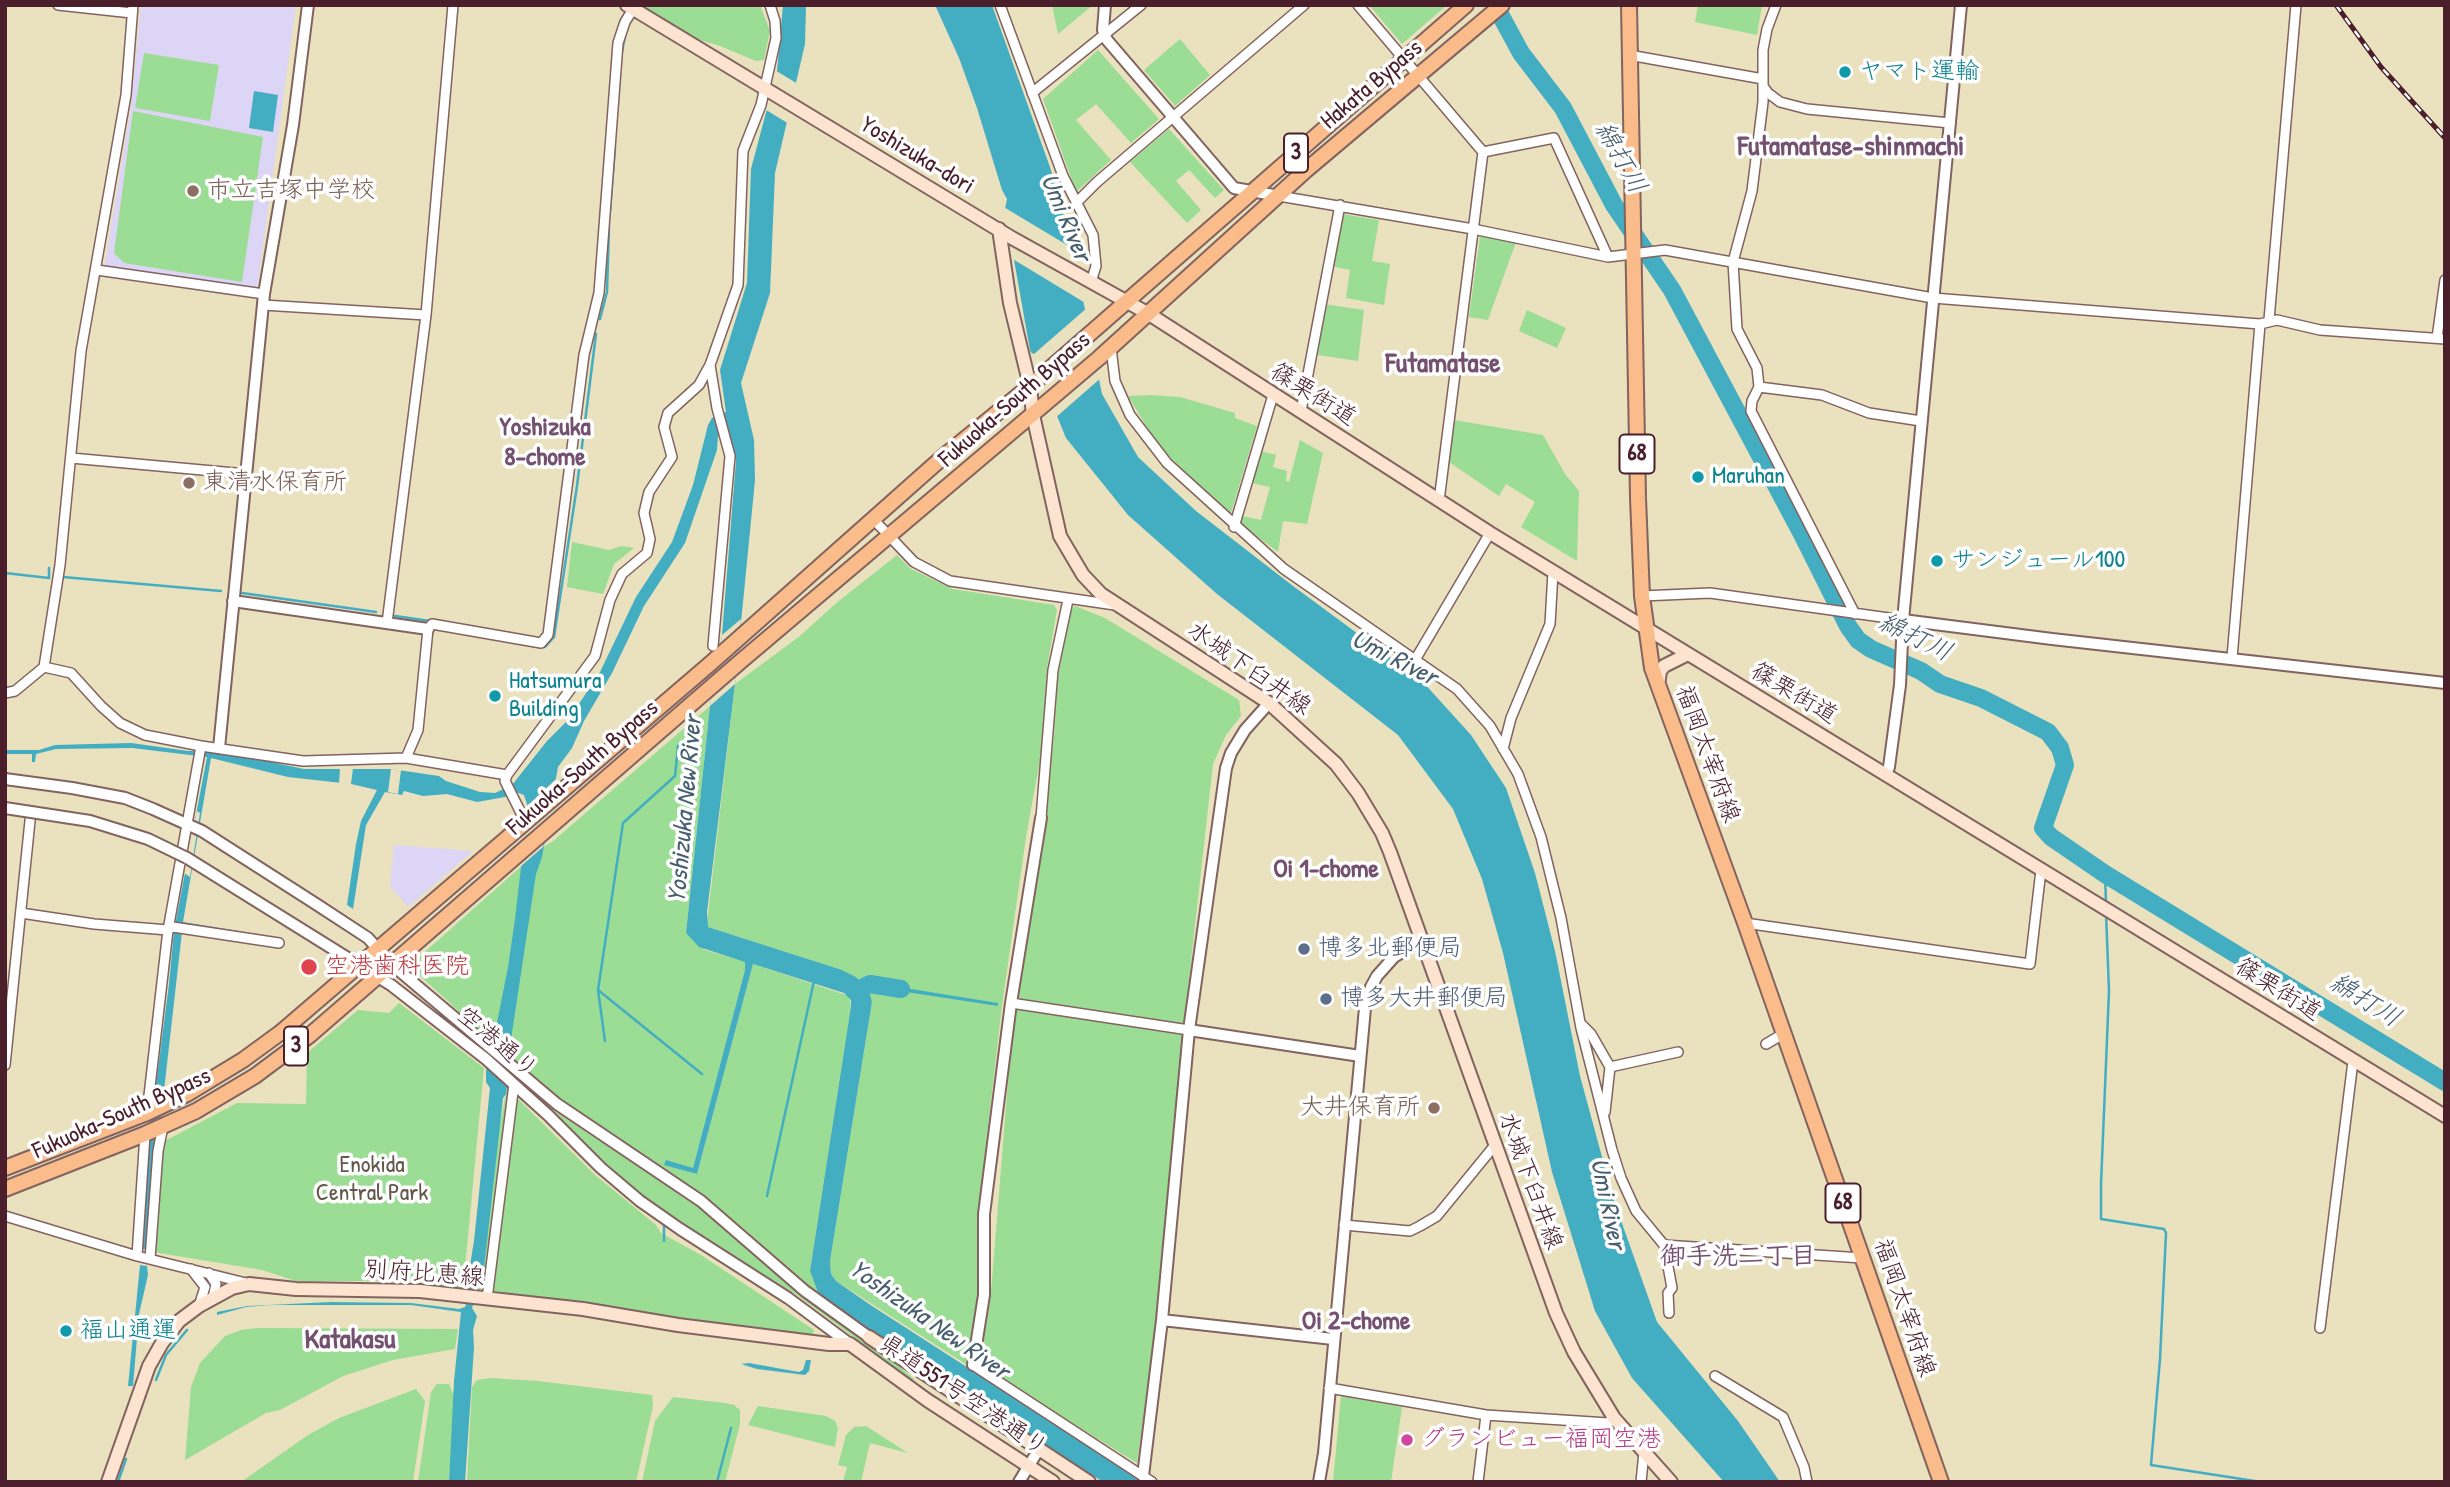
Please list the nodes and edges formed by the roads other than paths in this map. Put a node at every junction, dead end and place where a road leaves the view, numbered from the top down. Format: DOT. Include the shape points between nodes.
graph roads {
  1 [pos="58,5"];
  2 [pos="308,5"];
  3 [pos="453,5"];
  4 [pos="770,5"];
  5 [pos="1000,5"];
  6 [pos="1105,5"];
  7 [pos="1141,5"];
  8 [pos="1304,5"];
  9 [pos="1358,5"];
  10 [pos="1466,5"];
  11 [pos="1502,5"];
  12 [pos="1629,5"];
  13 [pos="1776,5"];
  14 [pos="1961,5"];
  15 [pos="2296,5"];
  16 [pos="630,7"];
  17 [pos="132,9"];
  18 [pos="1105,36"];
  19 [pos="1629,55"];
  20 [pos="1405,59"];
  21 [pos="1419,74"];
  22 [pos="1763,82"];
  23 [pos="764,88"];
  24 [pos="1032,93"];
  25 [pos="1174,118"];
  26 [pos="1950,123"];
  27 [pos="1483,152"];
  28 [pos="1250,193"];
  29 [pos="1279,197"];
  30 [pos="1076,203"];
  31 [pos="1340,205"];
  32 [pos="999,229"];
  33 [pos="1473,229"];
  34 [pos="1628,254"];
  35 [pos="1608,257"];
  36 [pos="1733,262"];
  37 [pos="97,271"];
  38 [pos="2445,280"];
  39 [pos="1091,282"];
  40 [pos="1933,298"];
  41 [pos="264,299"];
  42 [pos="1126,300"];
  43 [pos="1149,314"];
  44 [pos="426,315"];
  45 [pos="2264,322"];
  46 [pos="2441,339"];
  47 [pos="1111,348"];
  48 [pos="710,365"];
  49 [pos="1032,383"];
  50 [pos="1759,387"];
  51 [pos="1273,394"];
  52 [pos="1301,411"];
  53 [pos="1032,415"];
  54 [pos="1921,421"];
  55 [pos="71,458"];
  56 [pos="246,474"];
  57 [pos="1439,501"];
  58 [pos="874,520"];
  59 [pos="1234,527"];
  60 [pos="1490,533"];
  61 [pos="889,537"];
  62 [pos="1553,572"];
  63 [pos="1642,596"];
  64 [pos="1068,600"];
  65 [pos="233,601"];
  66 [pos="1117,605"];
  67 [pos="1850,613"];
  68 [pos="1903,620"];
  69 [pos="387,623"];
  70 [pos="428,629"];
  71 [pos="1646,629"];
  72 [pos="713,646"];
  73 [pos="1688,654"];
  74 [pos="2232,658"];
  75 [pos="1415,660"];
  76 [pos="44,667"];
  77 [pos="2445,683"];
  78 [pos="1658,687"];
  79 [pos="5,693"];
  80 [pos="1269,703"];
  81 [pos="219,748"];
  82 [pos="1503,749"];
  83 [pos="200,751"];
  84 [pos="406,758"];
  85 [pos="507,775"];
  86 [pos="1886,775"];
  87 [pos="5,779"];
  88 [pos="5,808"];
  89 [pos="32,811"];
  90 [pos="1041,818"];
  91 [pos="525,821"];
  92 [pos="187,823"];
  93 [pos="181,856"];
  94 [pos="2040,870"];
  95 [pos="21,913"];
  96 [pos="1745,923"];
  97 [pos="170,928"];
  98 [pos="1420,941"];
  99 [pos="279,943"];
  100 [pos="376,950"];
  101 [pos="390,963"];
  102 [pos="359,964"];
  103 [pos="377,975"];
  104 [pos="1011,1003"];
  105 [pos="1580,1023"];
  106 [pos="1189,1030"];
  107 [pos="1783,1034"];
  108 [pos="1766,1044"];
  109 [pos="1678,1052"];
  110 [pos="1360,1056"];
  111 [pos="2353,1061"];
  112 [pos="5,1065"];
  113 [pos="1610,1067"];
  114 [pos="514,1084"];
  115 [pos="147,1112"];
  116 [pos="2445,1116"];
  117 [pos="1604,1121"];
  118 [pos="163,1126"];
  119 [pos="145,1134"];
  120 [pos="1495,1145"];
  121 [pos="5,1168"];
  122 [pos="5,1189"];
  123 [pos="5,1216"];
  124 [pos="1344,1225"];
  125 [pos="1664,1245"];
  126 [pos="137,1256"];
  127 [pos="1862,1258"];
  128 [pos="150,1259"];
  129 [pos="191,1269"];
  130 [pos="209,1273"];
  131 [pos="249,1284"];
  132 [pos="214,1298"];
  133 [pos="483,1298"];
  134 [pos="199,1306"];
  135 [pos="1669,1313"];
  136 [pos="1162,1320"];
  137 [pos="2320,1328"];
  138 [pos="869,1337"];
  139 [pos="1333,1339"];
  140 [pos="850,1343"];
  141 [pos="973,1365"];
  142 [pos="1715,1376"];
  143 [pos="1329,1388"];
  144 [pos="1486,1415"];
  145 [pos="1614,1418"];
  146 [pos="1039,1449"];
  147 [pos="1644,1452"];
  148 [pos="1028,1466"];
  149 [pos="1148,1479"];
  150 [pos="108,1482"];
  151 [pos="1019,1482"];
  152 [pos="1031,1482"];
  153 [pos="1053,1482"];
  154 [pos="1089,1482"];
  155 [pos="1319,1482"];
  156 [pos="1478,1482"];
  157 [pos="1641,1482"];
  158 [pos="1671,1482"];
  159 [pos="1807,1482"];
  160 [pos="1941,1482"];
  1 -- 17 [label="street"];
  2 -- 41 [label="street"];
  3 -- 44 [label="street"];
  4 -- 23 [label="street" via="776,38"];
  5 -- 24 [label="street"];
  6 -- 18 [label="street"];
  7 -- 18 [label="street"];
  8 -- 25 [label="street"];
  9 -- 20 [label="street"];
  10 -- 20 [label="main road, Hakata Bypass / 3"];
  11 -- 21 [label="main road, Hakata Bypass / 3"];
  12 -- 19 [label="main road, 福岡太宰府線 / 68"];
  13 -- 22 [label="street" via="1766,29"];
  14 -- 26 [label="street"];
  15 -- 45 [label="street"];
  16 -- 23 [label="main road"];
  16 -- 70 [label="street" via="618,43 599,293 583,355 548,635 541,643 432,624"];
  17 -- 37 [label="street" via="126,95"];
  18 -- 24 [label="street"];
  18 -- 25 [label="street"];
  19 -- 22 [label="street"];
  19 -- 34 [label="main road, 福岡太宰府線 / 68" via="1632,223"];
  20 -- 21 [label="street"];
  20 -- 28 [label="main road, Hakata Bypass / 3"];
  21 -- 27 [label="street"];
  21 -- 29 [label="main road, Hakata Bypass / 3"];
  22 -- 26 [label="street" via="1780,102 1807,109"];
  22 -- 36 [label="street" via="1752,191"];
  23 -- 32 [label="main road, Yoshizuka-dori"];
  23 -- 48 [label="street" via="743,150 738,285"];
  24 -- 30 [label="street"];
  25 -- 28 [label="street" via="1234,188"];
  25 -- 30 [label="street"];
  26 -- 40 [label="street"];
  27 -- 33 [label="street"];
  27 -- 35 [label="street" via="1554,138"];
  28 -- 29 [label="street"];
  28 -- 42 [label="main road, Hakata Bypass / 3"];
  29 -- 31 [label="street"];
  29 -- 43 [label="main road, Hakata Bypass / 3"];
  30 -- 39 [label="street" via="1093,236 1096,266"];
  31 -- 33 [label="street"];
  31 -- 52 [label="street"];
  32 -- 39 [label="main road, Yoshizuka-dori"];
  32 -- 49 [label="main road, 水城下臼井線" via="1010,303"];
  33 -- 35 [label="street"];
  33 -- 57 [label="street"];
  34 -- 35 [label="street"];
  34 -- 36 [label="street" via="1665,250"];
  34 -- 63 [label="main road, 福岡太宰府線 / 68" via="1633,280"];
  36 -- 40 [label="street"];
  36 -- 50 [label="street" via="1737,329 1757,368"];
  37 -- 41 [label="street"];
  37 -- 55 [label="street" via="81,351"];
  38 -- 46 [label="street"];
  39 -- 42 [label="main road"];
  40 -- 45 [label="street"];
  40 -- 54 [label="street"];
  41 -- 44 [label="street"];
  41 -- 56 [label="street"];
  42 -- 43 [label="main road, 篠栗街道"];
  42 -- 49 [label="main road, Fukuoka-South Bypass / 3"];
  43 -- 47 [label="main road, Fukuoka-South Bypass / 3"];
  43 -- 51 [label="main road, 篠栗街道"];
  44 -- 69 [label="street"];
  45 -- 46 [label="street" via="2285,320 2320,330"];
  45 -- 74 [label="street"];
  47 -- 53 [label="main road, Fukuoka-South Bypass / 3"];
  47 -- 59 [label="street" via="1115,381 1130,415 1167,463"];
  48 -- 72 [label="street" via="730,456"];
  48 -- 85 [label="street" via="699,385 668,413 664,428 672,457 649,492 647,553 622,574 595,656"];
  49 -- 53 [label="main road, 水城下臼井線"];
  49 -- 58 [label="main road, Fukuoka-South Bypass / 3"];
  50 -- 54 [label="street" via="1822,395 1862,411"];
  50 -- 67 [label="street" via="1751,411"];
  51 -- 52 [label="main road, 篠栗街道"];
  51 -- 59 [label="street"];
  52 -- 57 [label="main road, 篠栗街道"];
  53 -- 61 [label="main road, Fukuoka-South Bypass / 3"];
  53 -- 66 [label="main road, 水城下臼井線" via="1060,536 1083,575"];
  54 -- 68 [label="street"];
  55 -- 56 [label="street"];
  55 -- 76 [label="street"];
  56 -- 65 [label="street"];
  57 -- 60 [label="main road, 篠栗街道"];
  58 -- 61 [label="street"];
  58 -- 91 [label="main road, Fukuoka-South Bypass / 3"];
  59 -- 75 [label="street" via="1284,569"];
  60 -- 62 [label="main road, 篠栗街道"];
  60 -- 75 [label="street"];
  61 -- 64 [label="street" via="914,562 950,581"];
  61 -- 101 [label="main road, Fukuoka-South Bypass / 3"];
  62 -- 71 [label="main road, 篠栗街道"];
  62 -- 82 [label="street" via="1550,624"];
  63 -- 67 [label="street" via="1710,593"];
  63 -- 71 [label="main road, 福岡太宰府線 / 68"];
  64 -- 66 [label="street"];
  64 -- 90 [label="street" via="1054,670"];
  65 -- 69 [label="street"];
  65 -- 81 [label="street"];
  66 -- 80 [label="main road, 水城下臼井線"];
  67 -- 68 [label="street"];
  68 -- 74 [label="street"];
  68 -- 86 [label="street"];
  69 -- 70 [label="street"];
  70 -- 84 [label="street" via="418,730"];
  71 -- 73 [label="main road, 篠栗街道"];
  71 -- 78 [label="main road, 福岡太宰府線 / 68"];
  73 -- 78 [label="main road" via="1664,666"];
  73 -- 86 [label="main road, 篠栗街道"];
  74 -- 77 [label="street"];
  75 -- 82 [label="street" via="1457,689 1490,726"];
  76 -- 79 [label="street" via="15,691"];
  76 -- 83 [label="street" via="71,673 120,723"];
  78 -- 96 [label="main road, 福岡太宰府線 / 68"];
  80 -- 98 [label="main road, 水城下臼井線" via="1336,764 1358,793 1382,833"];
  80 -- 106 [label="street" via="1245,730 1226,768"];
  81 -- 83 [label="street"];
  81 -- 84 [label="street" via="303,761"];
  82 -- 105 [label="street" via="1518,774 1541,837"];
  83 -- 92 [label="street"];
  84 -- 85 [label="street"];
  85 -- 91 [label="street" via="505,781"];
  86 -- 94 [label="main road, 篠栗街道"];
  87 -- 92 [label="street" via="125,798"];
  88 -- 89 [label="street, 空港通り, bridge"];
  89 -- 93 [label="street, 空港通り, bridge" via="114,827"];
  89 -- 95 [label="street"];
  90 -- 104 [label="street"];
  91 -- 100 [label="main road, Fukuoka-South Bypass / 3"];
  92 -- 93 [label="street"];
  92 -- 100 [label="street" via="368,938"];
  93 -- 97 [label="street"];
  93 -- 102 [label="street, 空港通り, bridge"];
  94 -- 96 [label="street" via="2030,964"];
  94 -- 111 [label="main road, 篠栗街道"];
  95 -- 97 [label="street" via="94,924"];
  95 -- 112 [label="street"];
  96 -- 107 [label="main road, 福岡太宰府線 / 68"];
  97 -- 99 [label="street"];
  97 -- 115 [label="street"];
  98 -- 110 [label="street" via="1394,957 1371,987"];
  98 -- 120 [label="main road, 水城下臼井線"];
  100 -- 101 [label="street"];
  100 -- 102 [label="main road, Fukuoka-South Bypass / 3"];
  101 -- 103 [label="main road, Fukuoka-South Bypass / 3"];
  101 -- 138 [label="street" via="557,1104 701,1201 805,1291"];
  102 -- 103 [label="street, 空港通り"];
  102 -- 115 [label="main road, Fukuoka-South Bypass / 3" via="263,1046 221,1074"];
  103 -- 114 [label="street, 空港通り"];
  103 -- 118 [label="main road, Fukuoka-South Bypass / 3" via="276,1061 232,1091"];
  104 -- 106 [label="street"];
  104 -- 141 [label="street" via="984,1214 984,1295"];
  105 -- 113 [label="street"];
  105 -- 117 [label="street"];
  106 -- 110 [label="street"];
  106 -- 136 [label="street"];
  107 -- 108 [label="street"];
  107 -- 127 [label="main road, 福岡太宰府線 / 68"];
  109 -- 113 [label="street"];
  110 -- 124 [label="street"];
  111 -- 116 [label="main road, 篠栗街道"];
  111 -- 137 [label="street"];
  113 -- 117 [label="street"];
  114 -- 133 [label="street"];
  114 -- 140 [label="street, 空港通り" via="640,1201"];
  115 -- 121 [label="main road, Fukuoka-South Bypass / 3"];
  117 -- 125 [label="street" via="1636,1211"];
  118 -- 119 [label="main road, Fukuoka-South Bypass / 3"];
  118 -- 128 [label="street"];
  119 -- 122 [label="main road, Fukuoka-South Bypass / 3"];
  119 -- 126 [label="street"];
  120 -- 124 [label="street" via="1437,1216 1420,1226 1410,1231"];
  120 -- 145 [label="main road, 水城下臼井線" via="1556,1313"];
  123 -- 126 [label="street"];
  124 -- 139 [label="street"];
  125 -- 127 [label="street"];
  125 -- 135 [label="street" via="1672,1288"];
  126 -- 128 [label="street"];
  127 -- 160 [label="main road, 福岡太宰府線 / 68"];
  128 -- 129 [label="street"];
  129 -- 130 [label="street"];
  129 -- 134 [label="street" via="205,1287"];
  130 -- 131 [label="street"];
  130 -- 132 [label="street" via="216,1284"];
  131 -- 132 [label="main road, 別府比恵線"];
  131 -- 133 [label="main road, 別府比恵線"];
  132 -- 134 [label="main road, 別府比恵線"];
  133 -- 140 [label="main road, 別府比恵線"];
  134 -- 150 [label="main road, 別府比恵線" via="170,1332 155,1354"];
  136 -- 139 [label="street"];
  136 -- 149 [label="street"];
  138 -- 146 [label="main road"];
  139 -- 143 [label="street"];
  140 -- 148 [label="main road, 県道551号空港通り"];
  141 -- 149 [label="street"];
  142 -- 159 [label="street" via="1783,1417"];
  143 -- 144 [label="street"];
  143 -- 155 [label="street"];
  144 -- 145 [label="street" via="1608,1423"];
  144 -- 156 [label="street"];
  145 -- 147 [label="main road, 水城下臼井線"];
  146 -- 148 [label="street"];
  146 -- 154 [label="main road"];
  147 -- 157 [label="street"];
  147 -- 158 [label="main road, 水城下臼井線"];
  148 -- 151 [label="street"];
  148 -- 152 [label="street"];
  148 -- 153 [label="main road, 県道551号空港通り"];
}
